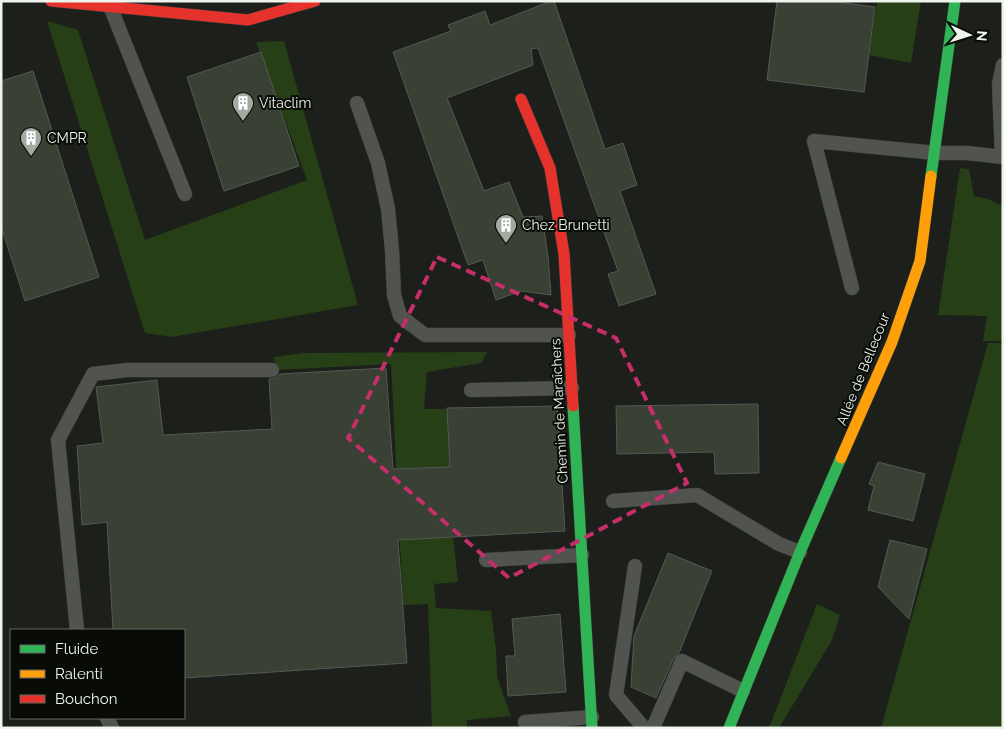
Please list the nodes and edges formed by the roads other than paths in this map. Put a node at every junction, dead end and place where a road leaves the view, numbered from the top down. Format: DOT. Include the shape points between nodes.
graph roads {
  1 [pos="51,1"];
  2 [pos="955,1"];
  3 [pos="67,2"];
  4 [pos="310,2"];
  5 [pos="110,6"];
  6 [pos="1003,65"];
  7 [pos="521,99"];
  8 [pos="357,103"];
  9 [pos="936,153"];
  10 [pos="1002,157"];
  11 [pos="185,194"];
  12 [pos="852,288"];
  13 [pos="569,335"];
  14 [pos="272,370"];
  15 [pos="572,388"];
  16 [pos="471,390"];
  17 [pos="613,501"];
  18 [pos="800,552"];
  19 [pos="582,555"];
  20 [pos="486,560"];
  21 [pos="635,566"];
  22 [pos="77,629"];
  23 [pos="743,691"];
  24 [pos="525,722"];
  25 [pos="592,722"];
  26 [pos="644,728"];
  27 [pos="653,728"];
  28 [pos="728,728"];
  1 -- 3 [label="street"];
  2 -- 9 [label="street, Allée de Bellecour"];
  3 -- 5 [label="street"];
  4 -- 5 [label="street" via="248,20"];
  5 -- 11 [label="lane"];
  6 -- 10 [label="lane" via="999,84"];
  7 -- 13 [label="street, Chemin de Maraîchers" via="550,168 564,254"];
  8 -- 13 [label="lane" via="378,164 388,209 394,295 400,316 425,335"];
  9 -- 10 [label="lane"];
  9 -- 12 [label="lane" via="814,141"];
  9 -- 18 [label="street, Allée de Bellecour" via="920,260 881,368"];
  13 -- 15 [label="street, Chemin de Maraîchers"];
  14 -- 22 [label="lane" via="127,370 93,374 58,440"];
  15 -- 16 [label="lane"];
  15 -- 19 [label="street, Chemin de Maraîchers"];
  17 -- 18 [label="lane" via="697,495 779,544"];
  18 -- 23 [label="street, Allée de Bellecour"];
  19 -- 20 [label="lane"];
  19 -- 25 [label="street, Chemin de Maraîchers"];
  21 -- 26 [label="lane" via="616,695"];
  23 -- 27 [label="lane" via="682,661"];
  23 -- 28 [label="street, Allée de Bellecour"];
  24 -- 25 [label="lane"];
}
